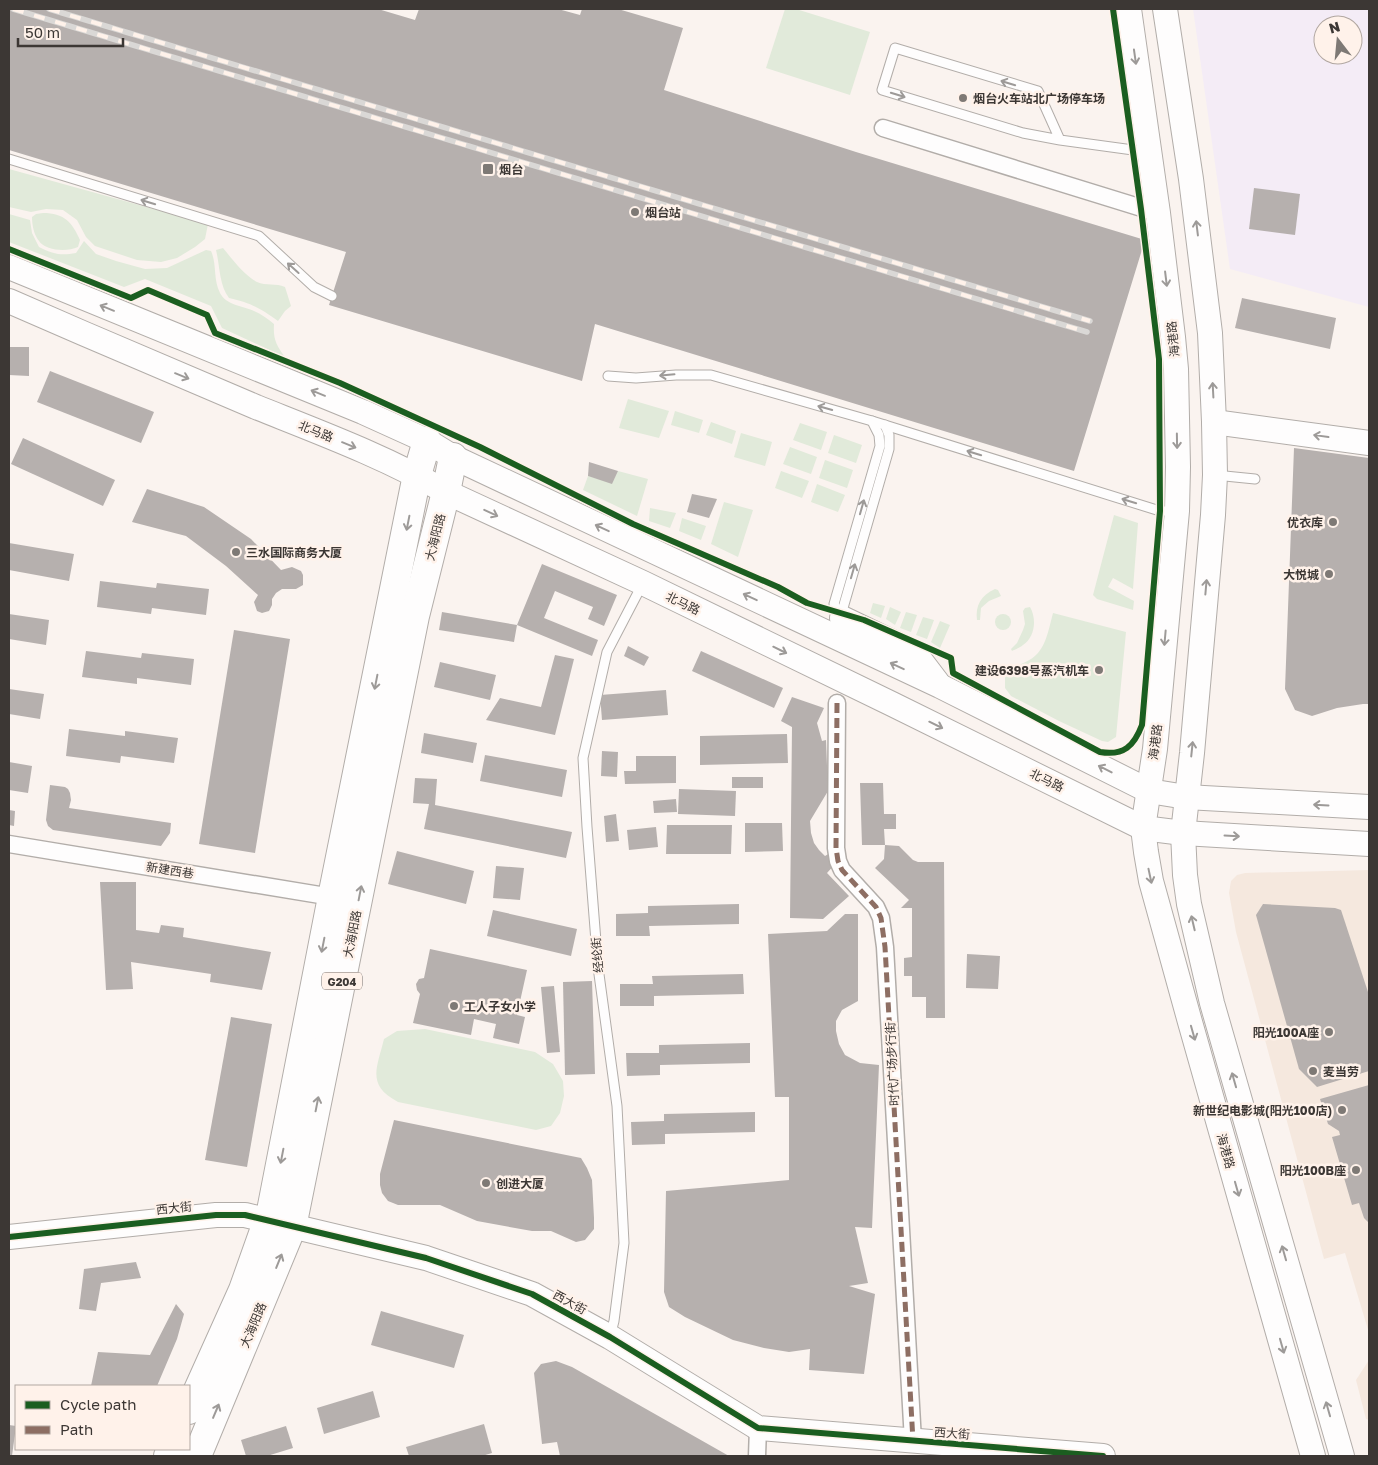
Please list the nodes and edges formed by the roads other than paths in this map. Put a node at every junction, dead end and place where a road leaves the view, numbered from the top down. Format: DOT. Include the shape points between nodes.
graph roads {
  1 [pos="1129,9"];
  2 [pos="1165,9"];
  3 [pos="883,128"];
  4 [pos="1060,140"];
  5 [pos="1149,154"];
  6 [pos="9,159"];
  7 [pos="1158,213"];
  8 [pos="9,267"];
  9 [pos="332,296"];
  10 [pos="9,301"];
  11 [pos="608,376"];
  12 [pos="872,421"];
  13 [pos="1214,422"];
  14 [pos="885,425"];
  15 [pos="427,441"];
  16 [pos="1369,443"];
  17 [pos="453,457"];
  18 [pos="418,475"];
  19 [pos="1215,476"];
  20 [pos="1255,479"];
  21 [pos="446,492"];
  22 [pos="1177,511"];
  23 [pos="643,583"];
  24 [pos="842,618"];
  25 [pos="940,686"];
  26 [pos="836,702"];
  27 [pos="1148,791"];
  28 [pos="1186,797"];
  29 [pos="1369,807"];
  30 [pos="1143,828"];
  31 [pos="1183,834"];
  32 [pos="9,844"];
  33 [pos="1369,844"];
  34 [pos="332,897"];
  35 [pos="280,1224"];
  36 [pos="9,1237"];
  37 [pos="610,1337"];
  38 [pos="190,1408"];
  39 [pos="758,1428"];
  40 [pos="913,1441"];
  41 [pos="197,1456"];
  42 [pos="757,1456"];
  43 [pos="1103,1456"];
  44 [pos="1313,1456"];
  45 [pos="1342,1456"];
  1 -- 5 [label="main road, 海港路, one-way"];
  13 -- 2 [label="main road, one-way" via="1210,333"];
  3 -- 7 [label="street"];
  4 -- 4 [label="lane, one-way" via="1038,92 895,48 882,90 1023,133"];
  4 -- 5 [label="lane"];
  5 -- 7 [label="main road, 海港路"];
  9 -- 6 [label="lane, one-way" via="314,287 259,236"];
  7 -- 22 [label="main road, 海港路, one-way" via="1174,337"];
  15 -- 8 [label="main road, one-way"];
  10 -- 18 [label="main road, 北马路, one-way"];
  12 -- 11 [label="lane, one-way" via="711,375"];
  12 -- 14 [label="lane"];
  24 -- 12 [label="lane, one-way" via="834,604 880,444"];
  16 -- 13 [label="main road, one-way"];
  13 -- 19 [label="main road"];
  22 -- 14 [label="lane, one-way" via="1160,511"];
  24 -- 14 [label="lane, one-way" via="889,448"];
  15 -- 17 [label="main road"];
  15 -- 18 [label="highway, 大海阳路"];
  17 -- 21 [label="highway, 大海阳路"];
  25 -- 17 [label="main road, one-way"];
  18 -- 21 [label="main road, 北马路"];
  18 -- 34 [label="highway, 大海阳路 / G204, one-way"];
  19 -- 20 [label="lane"];
  28 -- 19 [label="main road, one-way"];
  21 -- 23 [label="main road, 北马路, one-way"];
  35 -- 21 [label="highway, 大海阳路 / G204, one-way" via="415,616"];
  22 -- 27 [label="main road, 海港路, one-way" via="1155,749"];
  23 -- 30 [label="main road, 北马路, one-way"];
  23 -- 37 [label="lane, 经纶街" via="607,652 583,758 598,967 617,1106 624,1242"];
  24 -- 25 [label="main road" via="915,653"];
  27 -- 25 [label="main road, one-way"];
  26 -- 40 [label="street, 时代广场步行街" via="838,861 842,870 876,906 885,947"];
  27 -- 28 [label="main road"];
  27 -- 30 [label="main road, 海港路"];
  29 -- 28 [label="main road, one-way"];
  28 -- 31 [label="main road"];
  30 -- 31 [label="main road, 北马路"];
  30 -- 44 [label="main road, 海港路, one-way" via="1151,881"];
  31 -- 33 [label="main road, 北马路, one-way"];
  45 -- 31 [label="main road, one-way" via="1210,996 1189,904"];
  32 -- 34 [label="street, 新建西巷"];
  34 -- 35 [label="highway, 大海阳路 / G204, one-way"];
  35 -- 36 [label="main road, 西大街" via="245,1215 216,1215"];
  35 -- 37 [label="main road, 西大街" via="426,1258 532,1294"];
  35 -- 38 [label="highway, 大海阳路 / G204" via="243,1290"];
  41 -- 35 [label="highway, 大海阳路 / G204, one-way"];
  37 -- 39 [label="main road, 西大街"];
  39 -- 40 [label="main road, 西大街"];
  39 -- 42 [label="street"];
  40 -- 43 [label="main road, 西大街"];
}
